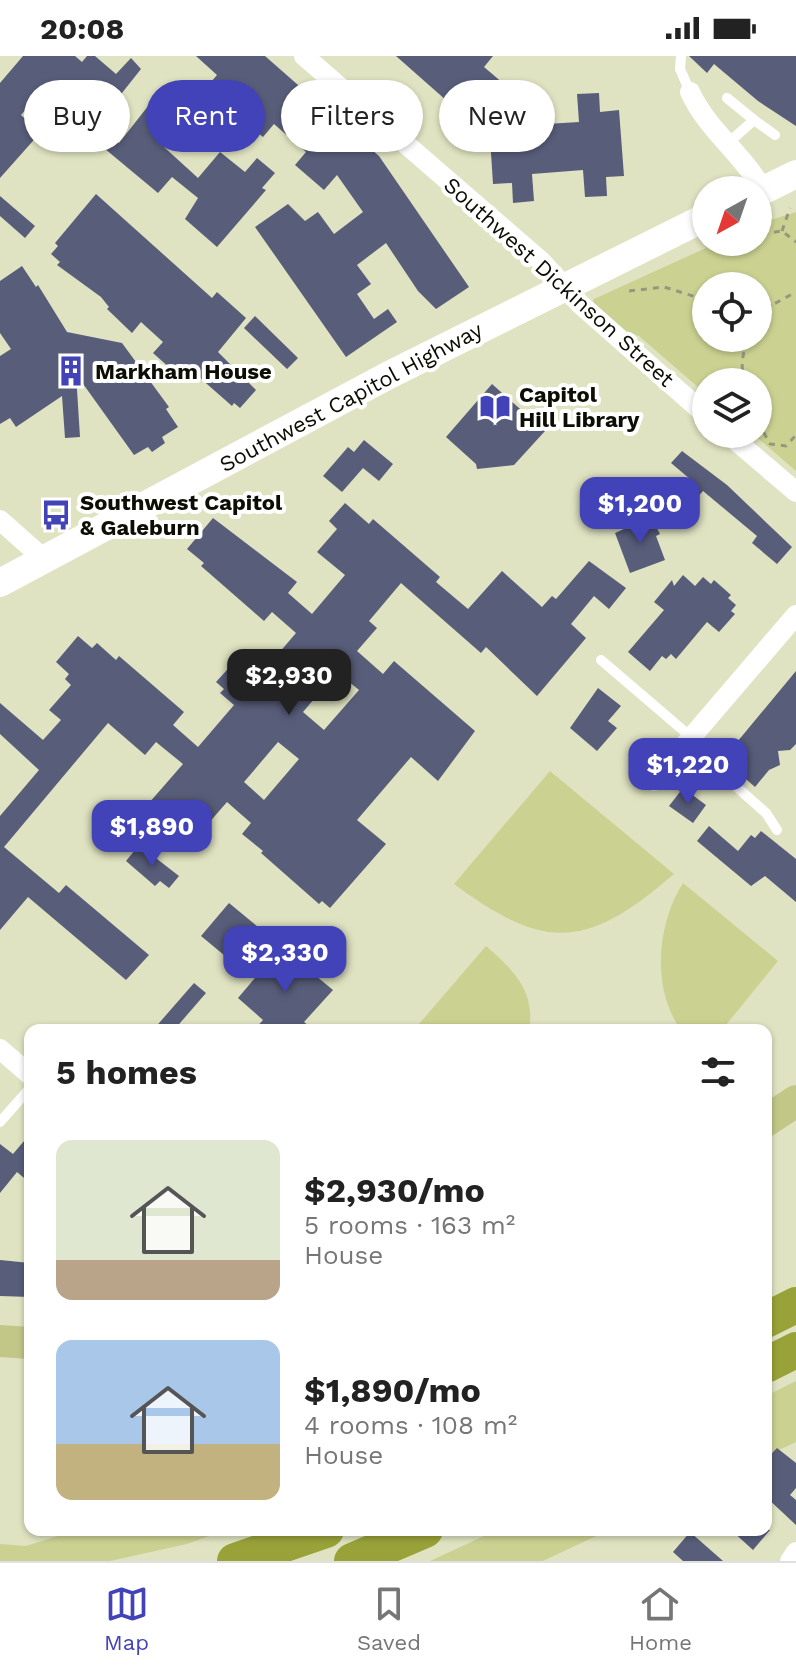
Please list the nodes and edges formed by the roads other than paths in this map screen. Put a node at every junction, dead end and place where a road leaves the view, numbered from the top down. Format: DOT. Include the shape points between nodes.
graph roads {
  1 [pos="304,56"];
  2 [pos="681,56"];
  3 [pos="690,92"];
  4 [pos="727,98"];
  5 [pos="754,120"];
  6 [pos="775,135"];
  7 [pos="727,144"];
  8 [pos="796,175"];
  9 [pos="754,176"];
  10 [pos="772,186"];
  11 [pos="692,224"];
  12 [pos="564,285"];
  13 [pos="692,403"];
  14 [pos="744,448"];
  15 [pos="796,492"];
  16 [pos="0,520"];
  17 [pos="45,560"];
  18 [pos="0,583"];
  19 [pos="796,615"];
  20 [pos="601,660"];
  21 [pos="688,740"];
  22 [pos="654,781"];
  23 [pos="777,830"];
  24 [pos="0,1049"];
  25 [pos="24,1070"];
  26 [pos="24,1095"];
  27 [pos="796,1101"];
  28 [pos="772,1117"];
  29 [pos="0,1122"];
  30 [pos="796,1305"];
  31 [pos="772,1317"];
  32 [pos="0,1341"];
  33 [pos="24,1343"];
  34 [pos="796,1350"];
  35 [pos="772,1362"];
  36 [pos="308,1536"];
  37 [pos="411,1536"];
  38 [pos="796,1552"];
  39 [pos="235,1561"];
  40 [pos="352,1561"];
  41 [pos="790,1561"];
  1 -- 12 [label="street, Southwest Dickinson Street"];
  2 -- 3 [label="lane" via="680,69"];
  3 -- 7 [label="street" via="700,114"];
  4 -- 5 [label="lane"];
  5 -- 6 [label="lane"];
  5 -- 7 [label="lane"];
  7 -- 9 [label="street"];
  8 -- 10 [label="main road"];
  11 -- 12 [label="main road, Southwest Capitol Highway"];
  12 -- 13 [label="street, Southwest Dickinson Street"];
  12 -- 17 [label="main road, Southwest Capitol Highway"];
  14 -- 15 [label="street"];
  16 -- 17 [label="street"];
  17 -- 18 [label="main road, Southwest Capitol Highway"];
  19 -- 21 [label="street"];
  20 -- 21 [label="lane"];
  21 -- 22 [label="street"];
  21 -- 23 [label="lane" via="766,813"];
  24 -- 25 [label="street"];
  26 -- 29 [label="lane"];
  27 -- 28 [label="main road"];
  30 -- 31 [label="highway"];
  32 -- 33 [label="main road"];
  34 -- 35 [label="highway"];
  36 -- 39 [label="highway"];
  37 -- 40 [label="highway"];
  38 -- 41 [label="street"];
}
